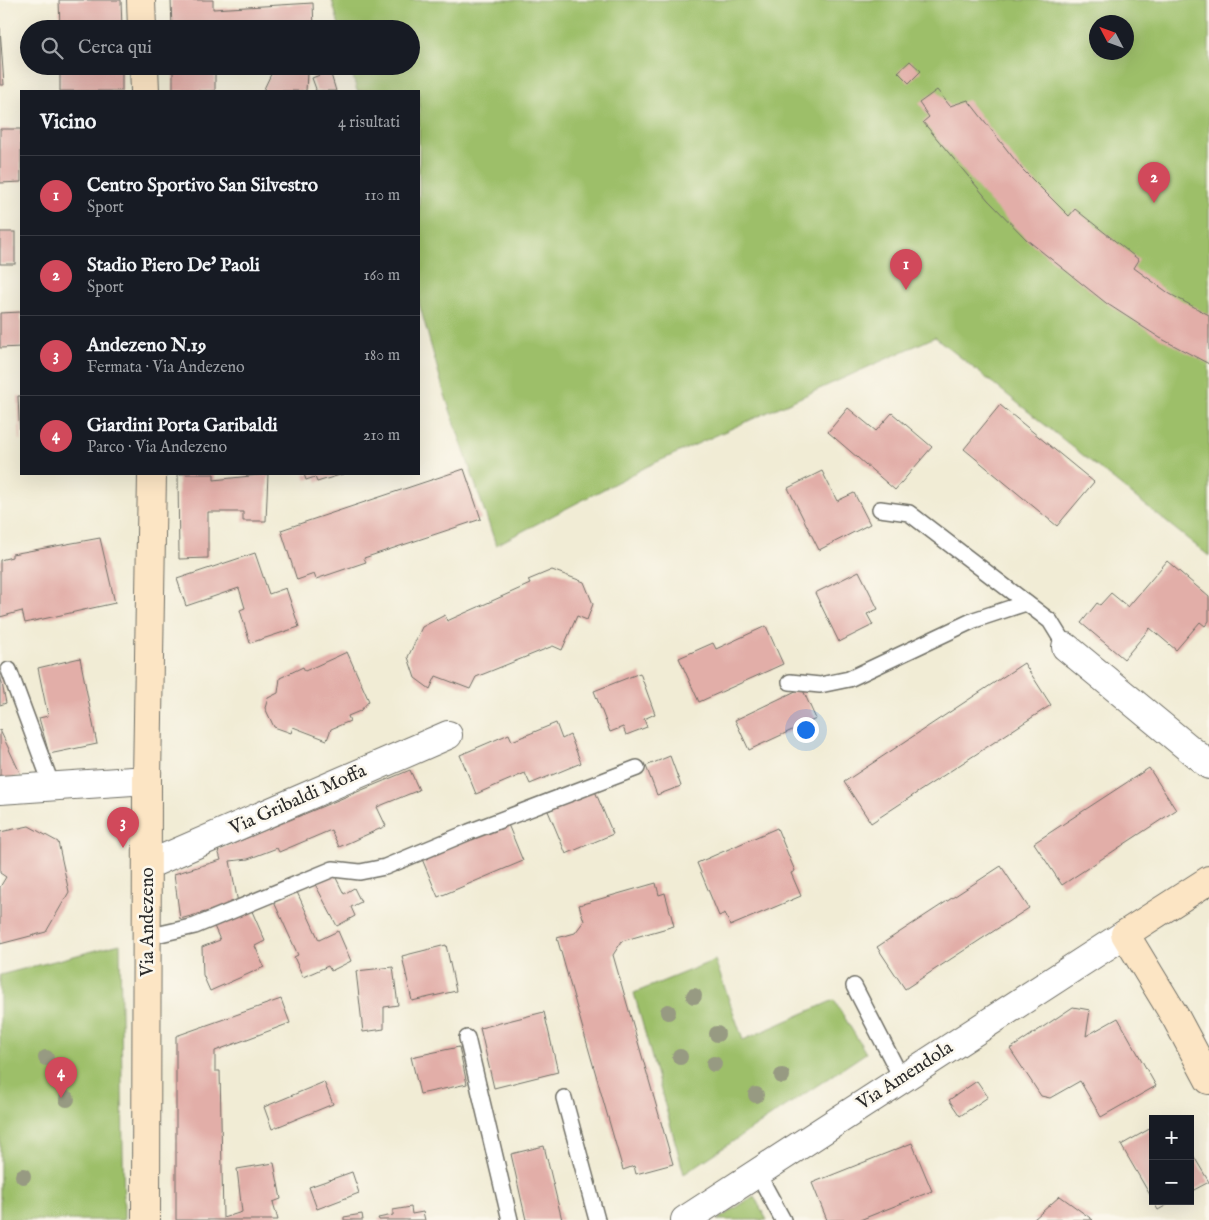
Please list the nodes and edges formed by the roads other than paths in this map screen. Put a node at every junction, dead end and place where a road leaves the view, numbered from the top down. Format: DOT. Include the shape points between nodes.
graph roads {
  1 [pos="141,0"];
  2 [pos="142,20"];
  3 [pos="144,75"];
  4 [pos="145,90"];
  5 [pos="152,475"];
  6 [pos="880,509"];
  7 [pos="1026,603"];
  8 [pos="1066,647"];
  9 [pos="9,670"];
  10 [pos="790,682"];
  11 [pos="448,735"];
  12 [pos="1209,765"];
  13 [pos="637,768"];
  14 [pos="147,780"];
  15 [pos="52,786"];
  16 [pos="0,790"];
  17 [pos="148,865"];
  18 [pos="1209,880"];
  19 [pos="1125,934"];
  20 [pos="148,938"];
  21 [pos="854,986"];
  22 [pos="467,1038"];
  23 [pos="902,1079"];
  24 [pos="1209,1080"];
  25 [pos="564,1098"];
  26 [pos="757,1172"];
  27 [pos="146,1220"];
  28 [pos="510,1220"];
  29 [pos="597,1220"];
  30 [pos="685,1220"];
  31 [pos="783,1220"];
  1 -- 2 [label="main road"];
  3 -- 4 [label="main road"];
  5 -- 14 [label="main road, Via Andezeno"];
  6 -- 7 [label="lane" via="909,513"];
  7 -- 8 [label="lane" via="1050,621"];
  7 -- 10 [label="lane" via="974,620 849,679 820,685"];
  8 -- 12 [label="street"];
  9 -- 15 [label="lane"];
  11 -- 17 [label="street, Via Gribaldi Moffa"];
  13 -- 20 [label="lane" via="385,867 360,872 333,869 195,926"];
  14 -- 15 [label="street"];
  14 -- 17 [label="main road, Via Andezeno"];
  15 -- 16 [label="street"];
  17 -- 20 [label="main road, Via Andezeno"];
  18 -- 19 [label="main road"];
  19 -- 23 [label="street, Via Amendola"];
  19 -- 24 [label="main road"];
  20 -- 27 [label="main road, Via Andezeno"];
  21 -- 23 [label="lane"];
  22 -- 28 [label="lane"];
  23 -- 26 [label="street, Via Amendola"];
  25 -- 29 [label="lane"];
  26 -- 30 [label="street, Via Amendola"];
  26 -- 31 [label="lane"];
}
